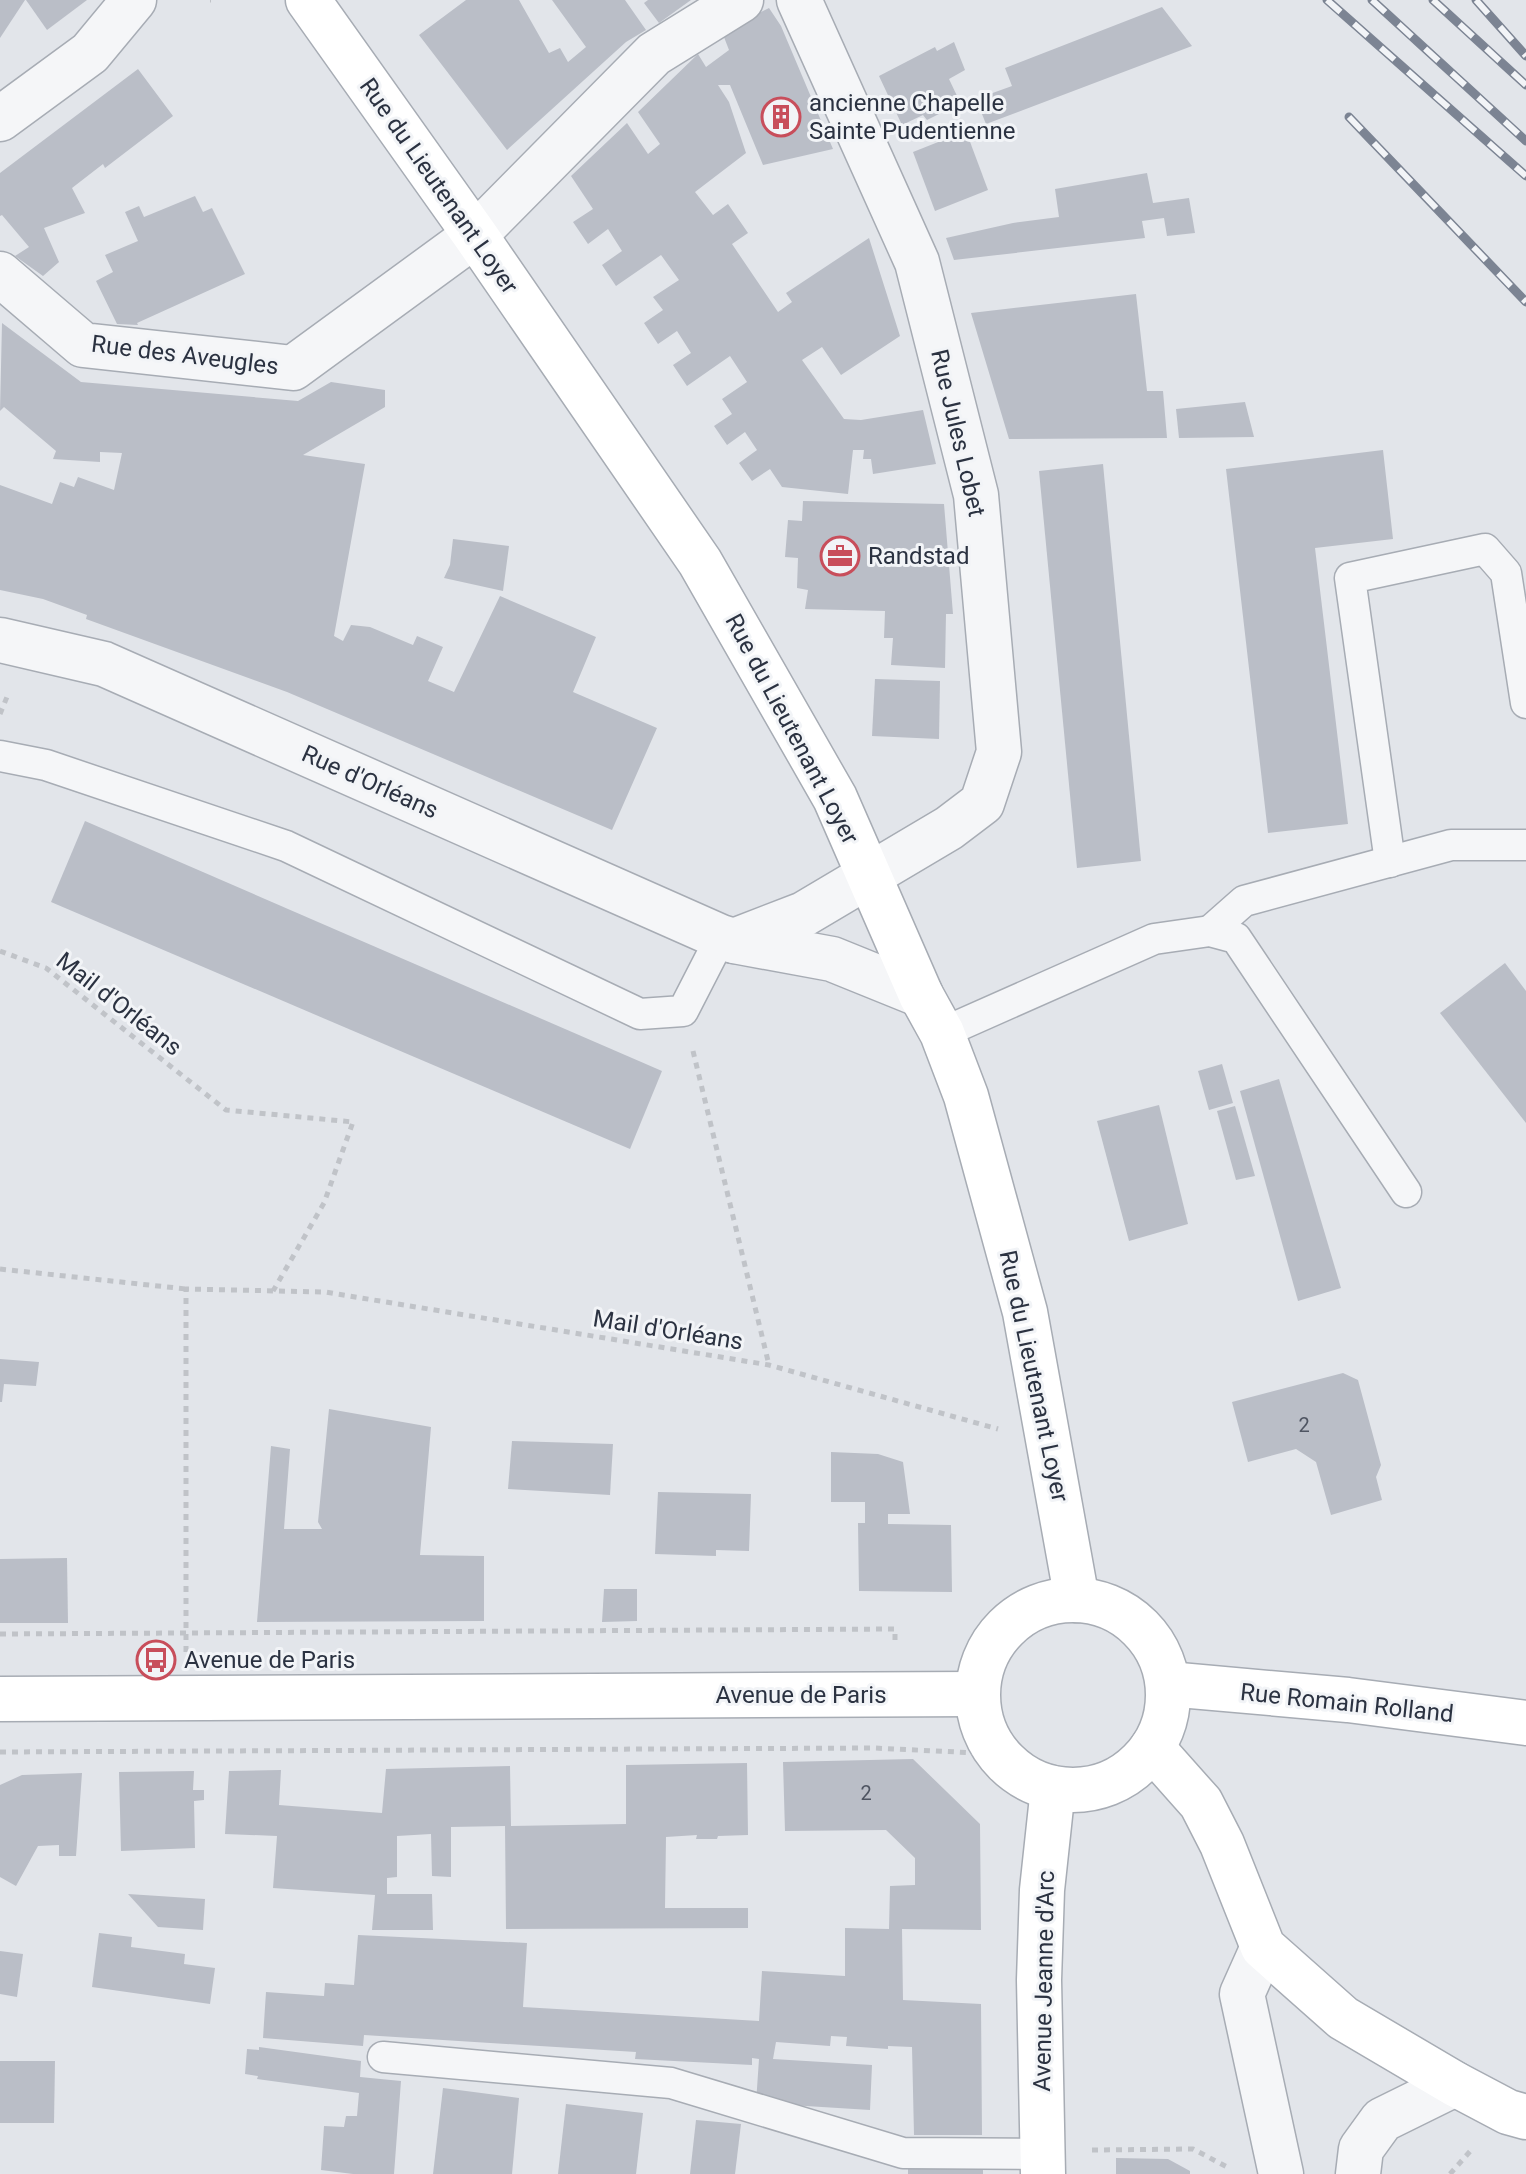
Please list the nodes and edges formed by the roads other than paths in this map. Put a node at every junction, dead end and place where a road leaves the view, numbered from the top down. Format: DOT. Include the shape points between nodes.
graph roads {
  1 [pos="134,0"];
  2 [pos="308,0"];
  3 [pos="741,0"];
  4 [pos="799,0"];
  5 [pos="0,119"];
  6 [pos="475,235"];
  7 [pos="0,274"];
  8 [pos="0,640"];
  9 [pos="1526,703"];
  10 [pos="0,756"];
  11 [pos="1526,845"];
  12 [pos="1390,862"];
  13 [pos="869,877"];
  14 [pos="1210,931"];
  15 [pos="728,939"];
  16 [pos="921,995"];
  17 [pos="942,1033"];
  18 [pos="1406,1192"];
  19 [pos="1077,1600"];
  20 [pos="1168,1684"];
  21 [pos="977,1694"];
  22 [pos="0,1699"];
  23 [pos="1526,1723"];
  24 [pos="1152,1748"];
  25 [pos="1053,1788"];
  26 [pos="1263,1947"];
  27 [pos="383,2057"];
  28 [pos="1455,2084"];
  29 [pos="1526,2117"];
  30 [pos="1043,2164"];
  31 [pos="1281,2174"];
  32 [pos="1358,2174"];
  1 -- 5 [label="street" via="90,53"];
  2 -- 6 [label="main road, Rue du Lieutenant Loyer"];
  3 -- 6 [label="street, Rue des Aveugles" via="654,54"];
  4 -- 13 [label="street, Rue Jules Lobet" via="917,262 976,495 998,737 999,752 982,803"];
  6 -- 7 [label="street, Rue des Aveugles" via="293,368 83,345"];
  6 -- 13 [label="main road, Rue du Lieutenant Loyer" via="700,562 835,798"];
  8 -- 15 [label="street, Rue d'Orléans" via="104,664"];
  9 -- 12 [label="lane" via="1506,573 1485,549 1350,578"];
  10 -- 15 [label="lane" via="46,765 286,846 640,1014 683,1011"];
  11 -- 12 [label="lane" via="1451,845"];
  12 -- 14 [label="lane" via="1244,901"];
  13 -- 15 [label="street" via="804,914"];
  13 -- 16 [label="main road, Rue du Lieutenant Loyer"];
  14 -- 17 [label="lane" via="1154,939"];
  14 -- 18 [label="lane" via="1236,938"];
  15 -- 16 [label="street, Rue d'Orléans" via="832,959"];
  16 -- 17 [label="main road, Rue du Lieutenant Loyer"];
  17 -- 19 [label="main road, Rue du Lieutenant Loyer" via="966,1096 1025,1312"];
  19 -- 20 [label="main road" via="1117,1610 1136,1623 1152,1641"];
  19 -- 21 [label="main road" via="1043,1605 1017,1618 996,1639 982,1665"];
  20 -- 23 [label="main road, Rue Romain Rolland"];
  20 -- 24 [label="main road" via="1168,1707"];
  21 -- 22 [label="main road, Avenue de Paris"];
  21 -- 25 [label="main road" via="983,1726 998,1754 1022,1776"];
  24 -- 25 [label="main road" via="1133,1769 1108,1783 1081,1790"];
  24 -- 26 [label="main road" via="1201,1803"];
  25 -- 30 [label="main road, Avenue Jeanne d'Arc" via="1040,1950"];
  26 -- 28 [label="main road" via="1343,2018"];
  26 -- 31 [label="street" via="1242,1994"];
  27 -- 30 [label="lane" via="671,2083 903,2153"];
  28 -- 29 [label="main road"];
  28 -- 32 [label="street" via="1382,2120 1361,2149"];
}
